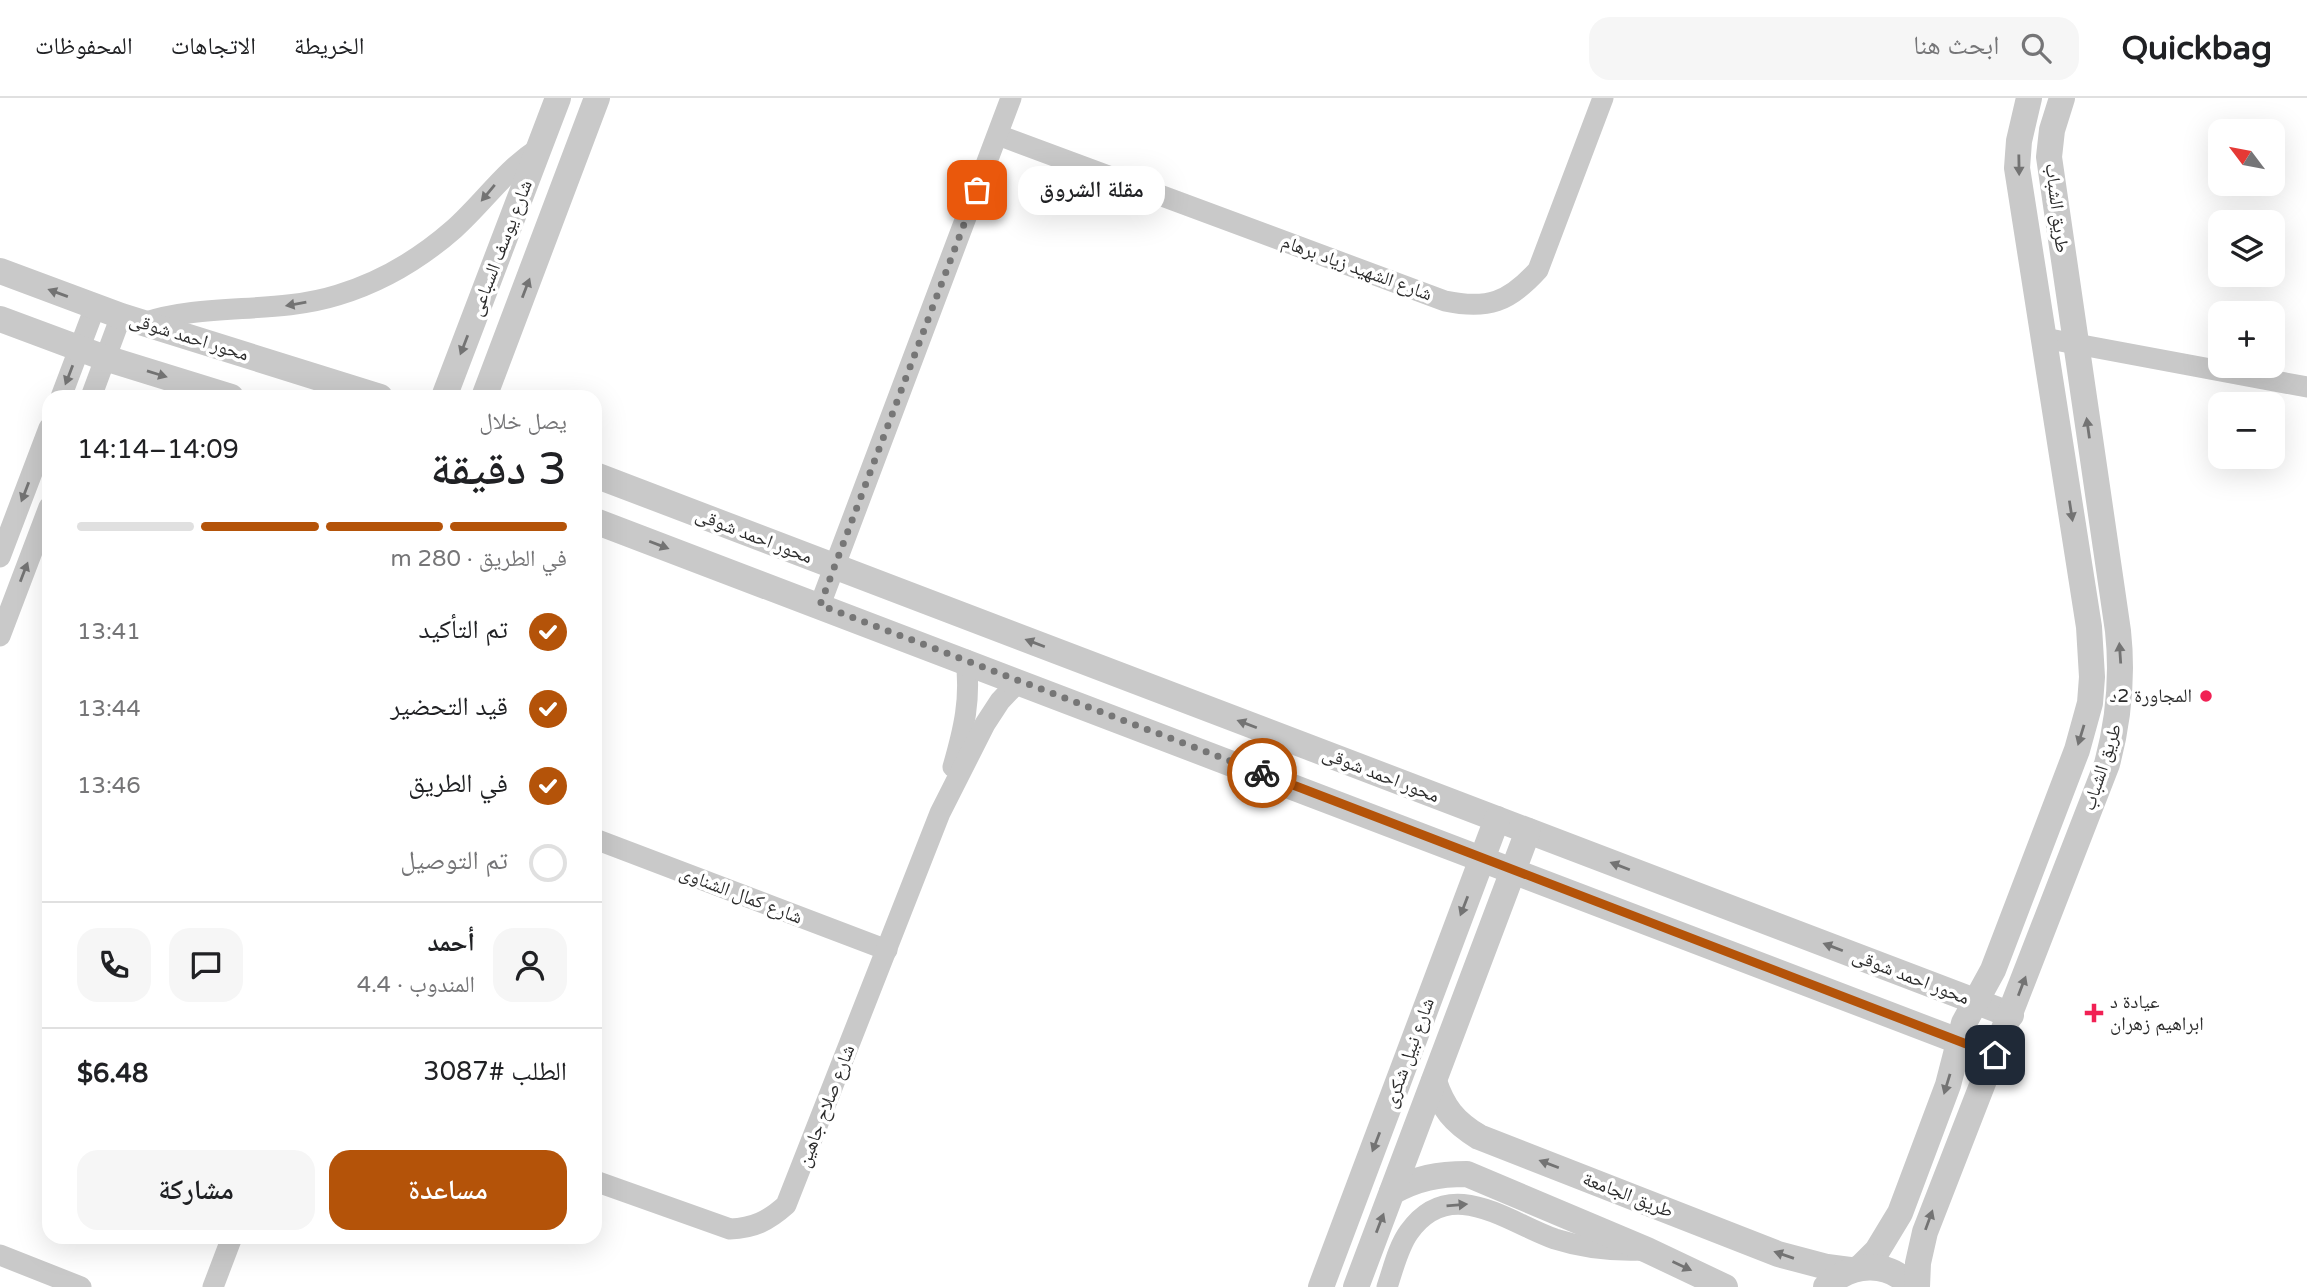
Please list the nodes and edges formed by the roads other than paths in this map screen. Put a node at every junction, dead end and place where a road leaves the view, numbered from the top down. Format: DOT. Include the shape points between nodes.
graph roads {
  1 [pos="558,98"];
  2 [pos="597,98"];
  3 [pos="1011,98"];
  4 [pos="1603,98"];
  5 [pos="2029,98"];
  6 [pos="2062,98"];
  7 [pos="998,135"];
  8 [pos="539,148"];
  9 [pos="0,271"];
  10 [pos="95,307"];
  11 [pos="0,319"];
  12 [pos="132,319"];
  13 [pos="2044,338"];
  14 [pos="2076,344"];
  15 [pos="79,348"];
  16 [pos="105,358"];
  17 [pos="2307,387"];
  18 [pos="64,390"];
  19 [pos="93,390"];
  20 [pos="208,390"];
  21 [pos="358,390"];
  22 [pos="447,390"];
  23 [pos="487,390"];
  24 [pos="42,446"];
  25 [pos="602,478"];
  26 [pos="602,524"];
  27 [pos="42,525"];
  28 [pos="0,557"];
  29 [pos="835,567"];
  30 [pos="820,605"];
  31 [pos="0,635"];
  32 [pos="966,660"];
  33 [pos="1020,681"];
  34 [pos="940,813"];
  35 [pos="1497,819"];
  36 [pos="1528,831"];
  37 [pos="602,842"];
  38 [pos="1482,858"];
  39 [pos="1513,869"];
  40 [pos="887,950"];
  41 [pos="1973,1001"];
  42 [pos="1428,1002"];
  43 [pos="1459,1013"];
  44 [pos="2011,1015"];
  45 [pos="1958,1041"];
  46 [pos="1995,1055"];
  47 [pos="1434,1081"];
  48 [pos="1479,1137"];
  49 [pos="1467,1174"];
  50 [pos="602,1183"];
  51 [pos="1392,1192"];
  52 [pos="229,1244"];
  53 [pos="1647,1250"];
  54 [pos="0,1255"];
  55 [pos="1856,1268"];
  56 [pos="82,1287"];
  57 [pos="212,1287"];
  58 [pos="1321,1287"];
  59 [pos="1356,1287"];
  60 [pos="1387,1287"];
  61 [pos="1725,1287"];
  62 [pos="1826,1287"];
  63 [pos="1911,1287"];
  64 [pos="1917,1287"];
  1 -- 8 [label="street, شارع يوسف السباعى"];
  23 -- 2 [label="street, شارع يوسف السباعى, one-way"];
  3 -- 7 [label="street"];
  4 -- 7 [label="street, شارع الشهيد زياد برهام" via="1538,270 1520,290 1497,302 1471,306 1446,301"];
  5 -- 13 [label="street, طريق الشباب, one-way" via="2017,168"];
  6 -- 14 [label="street, طريق الشباب" via="2049,157"];
  7 -- 29 [label="street"];
  8 -- 12 [label="street, one-way" via="501,177 455,228 381,278 339,295 295,305"];
  8 -- 22 [label="street, شارع يوسف السباعى, one-way"];
  10 -- 9 [label="street, محور احمد شوقى, one-way"];
  10 -- 12 [label="street, محور احمد شوقى"];
  10 -- 15 [label="street"];
  11 -- 15 [label="street"];
  12 -- 16 [label="street"];
  12 -- 21 [label="street, محور احمد شوقى"];
  13 -- 14 [label="street"];
  13 -- 41 [label="street, طريق الشباب, one-way" via="2089,627 2090,703 2077,750 1993,970"];
  14 -- 17 [label="street"];
  44 -- 14 [label="street, طريق الشباب, one-way" via="2107,764 2119,714 2118,631"];
  15 -- 16 [label="street"];
  15 -- 18 [label="street, one-way"];
  16 -- 19 [label="street"];
  16 -- 20 [label="street, one-way"];
  24 -- 28 [label="street, one-way"];
  25 -- 29 [label="street, محور احمد شوقى"];
  26 -- 30 [label="street, one-way"];
  31 -- 27 [label="street, one-way"];
  29 -- 30 [label="street"];
  35 -- 29 [label="street, محور احمد شوقى, one-way"];
  30 -- 32 [label="street"];
  32 -- 33 [label="street"];
  32 -- 34 [label="street, شارع صلاح جاهين" via="968,717"];
  33 -- 34 [label="street, شارع صلاح جاهين" via="985,724"];
  33 -- 38 [label="street"];
  34 -- 40 [label="street, شارع صلاح جاهين"];
  35 -- 36 [label="street, محور احمد شوقى"];
  35 -- 38 [label="street, شارع نبيل شكرى"];
  36 -- 39 [label="street, شارع نبيل شكرى"];
  41 -- 36 [label="street, محور احمد شوقى, one-way"];
  37 -- 40 [label="street, شارع كمال الشناوى"];
  38 -- 39 [label="street"];
  38 -- 42 [label="street, شارع نبيل شكرى, one-way"];
  39 -- 43 [label="street, شارع نبيل شكرى"];
  39 -- 45 [label="street"];
  40 -- 50 [label="street, شارع صلاح جاهين" via="795,1186 786,1205 770,1219 751,1228 730,1229"];
  41 -- 44 [label="street, محور احمد شوقى"];
  41 -- 45 [label="street, طريق الشباب"];
  42 -- 43 [label="street"];
  42 -- 58 [label="street, شارع نبيل شكرى, one-way"];
  43 -- 47 [label="street, شارع نبيل شكرى"];
  44 -- 46 [label="street, طريق الشباب"];
  45 -- 46 [label="street"];
  45 -- 55 [label="street, طريق الشباب, one-way" via="1948,1085 1900,1213 1877,1251"];
  64 -- 46 [label="street, طريق الشباب, one-way" via="1925,1232"];
  47 -- 48 [label="street, طريق الجامعة" via="1442,1104 1457,1124"];
  47 -- 51 [label="street, شارع نبيل شكرى"];
  48 -- 49 [label="street" via="1465,1150"];
  55 -- 48 [label="street, طريق الجامعة, one-way" via="1827,1267 1778,1254"];
  49 -- 51 [label="street" via="1414,1180"];
  49 -- 53 [label="street"];
  59 -- 51 [label="street, شارع نبيل شكرى, one-way"];
  52 -- 57 [label="street"];
  60 -- 53 [label="street, one-way" via="1407,1234 1435,1209 1452,1204 1489,1209 1572,1243 1609,1250"];
  53 -- 61 [label="street, one-way"];
  54 -- 56 [label="street"];
  55 -- 62 [label="street, طريق الشباب"];
  55 -- 63 [label="street, طريق الجامعة" via="1893,1272"];
}
